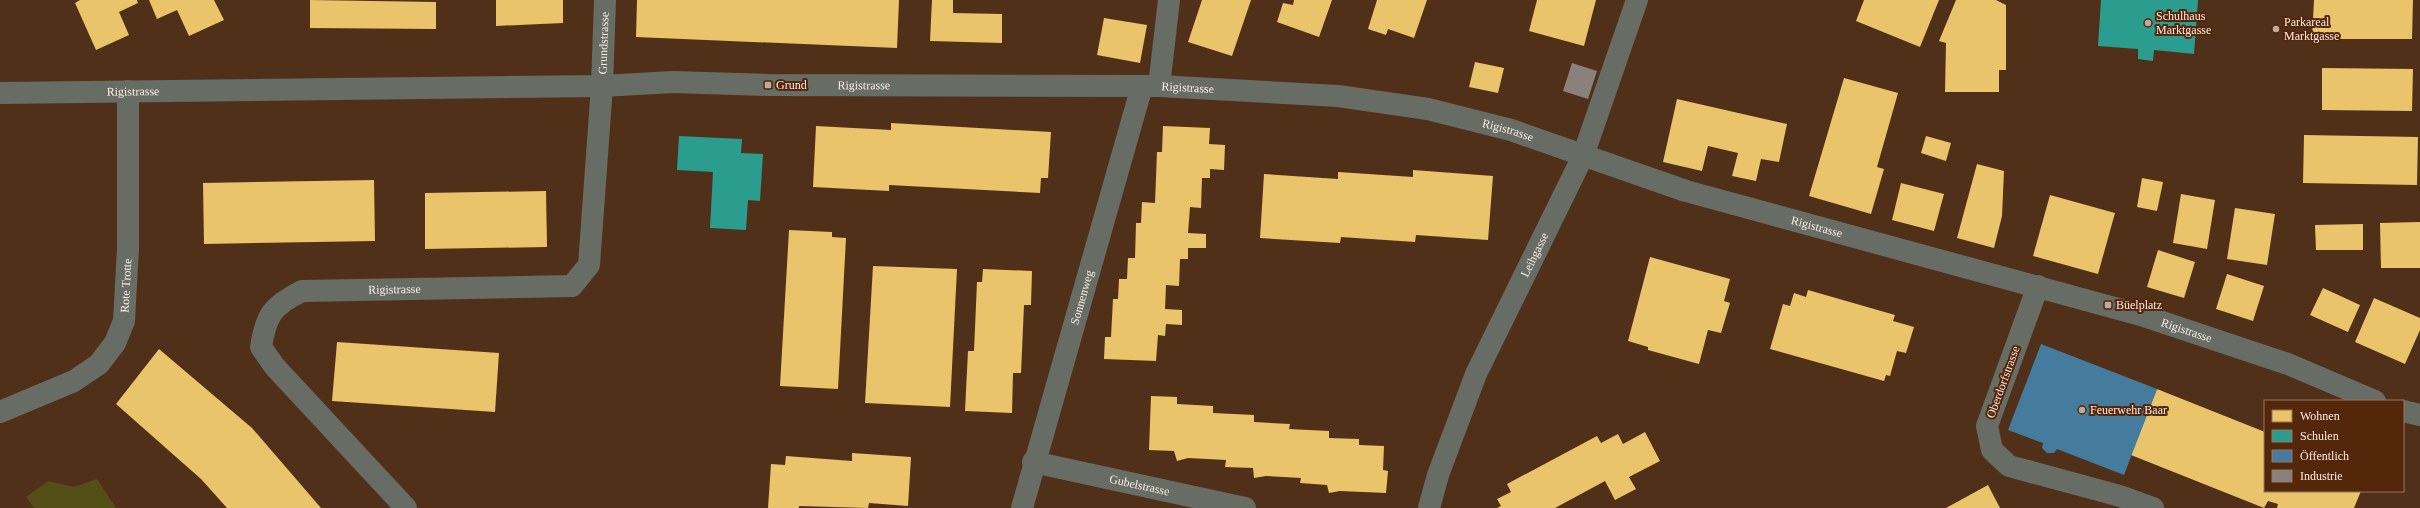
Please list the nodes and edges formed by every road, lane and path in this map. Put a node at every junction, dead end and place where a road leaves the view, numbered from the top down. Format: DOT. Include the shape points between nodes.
graph roads {
  1 [pos="605,0"];
  2 [pos="1169,0"];
  3 [pos="1637,0"];
  4 [pos="602,86"];
  5 [pos="1150,86"];
  6 [pos="128,91"];
  7 [pos="0,93"];
  8 [pos="1583,156"];
  9 [pos="2038,286"];
  10 [pos="2373,400"];
  11 [pos="2404,411"];
  12 [pos="0,412"];
  13 [pos="2420,415"];
  14 [pos="1033,462"];
  15 [pos="406,508"];
  16 [pos="1022,508"];
  17 [pos="1245,508"];
  18 [pos="1429,508"];
  19 [pos="2153,508"];
  1 -- 4 [label="street, Grundstrasse"];
  2 -- 5 [label="street, Sonnenweg"];
  3 -- 8 [label="street, Leihgasse"];
  4 -- 5 [label="street, Rigistrasse" via="673,82 768,85"];
  4 -- 6 [label="street, Rigistrasse"];
  4 -- 15 [label="street, Rigistrasse" via="589,265 572,286 302,291 280,302 265,325 261,347 275,367"];
  5 -- 8 [label="street, Rigistrasse" via="1338,96 1428,109 1511,130"];
  5 -- 14 [label="street, Sonnenweg"];
  6 -- 7 [label="street, Rigistrasse"];
  6 -- 12 [label="street, Rote Trotte" via="128,249 124,321 115,343 99,364 74,381"];
  8 -- 9 [label="street, Rigistrasse" via="1686,191"];
  8 -- 18 [label="street, Leihgasse" via="1476,374 1438,475"];
  9 -- 10 [label="street, Rigistrasse" via="2144,316 2281,361"];
  9 -- 19 [label="street, Oberdorfstrasse" via="1987,426 1992,450 2008,466 2120,496"];
  11 -- 13 [label="street"];
  14 -- 16 [label="street, Sonnenweg"];
  14 -- 17 [label="street, Gubelstrasse"];
}
